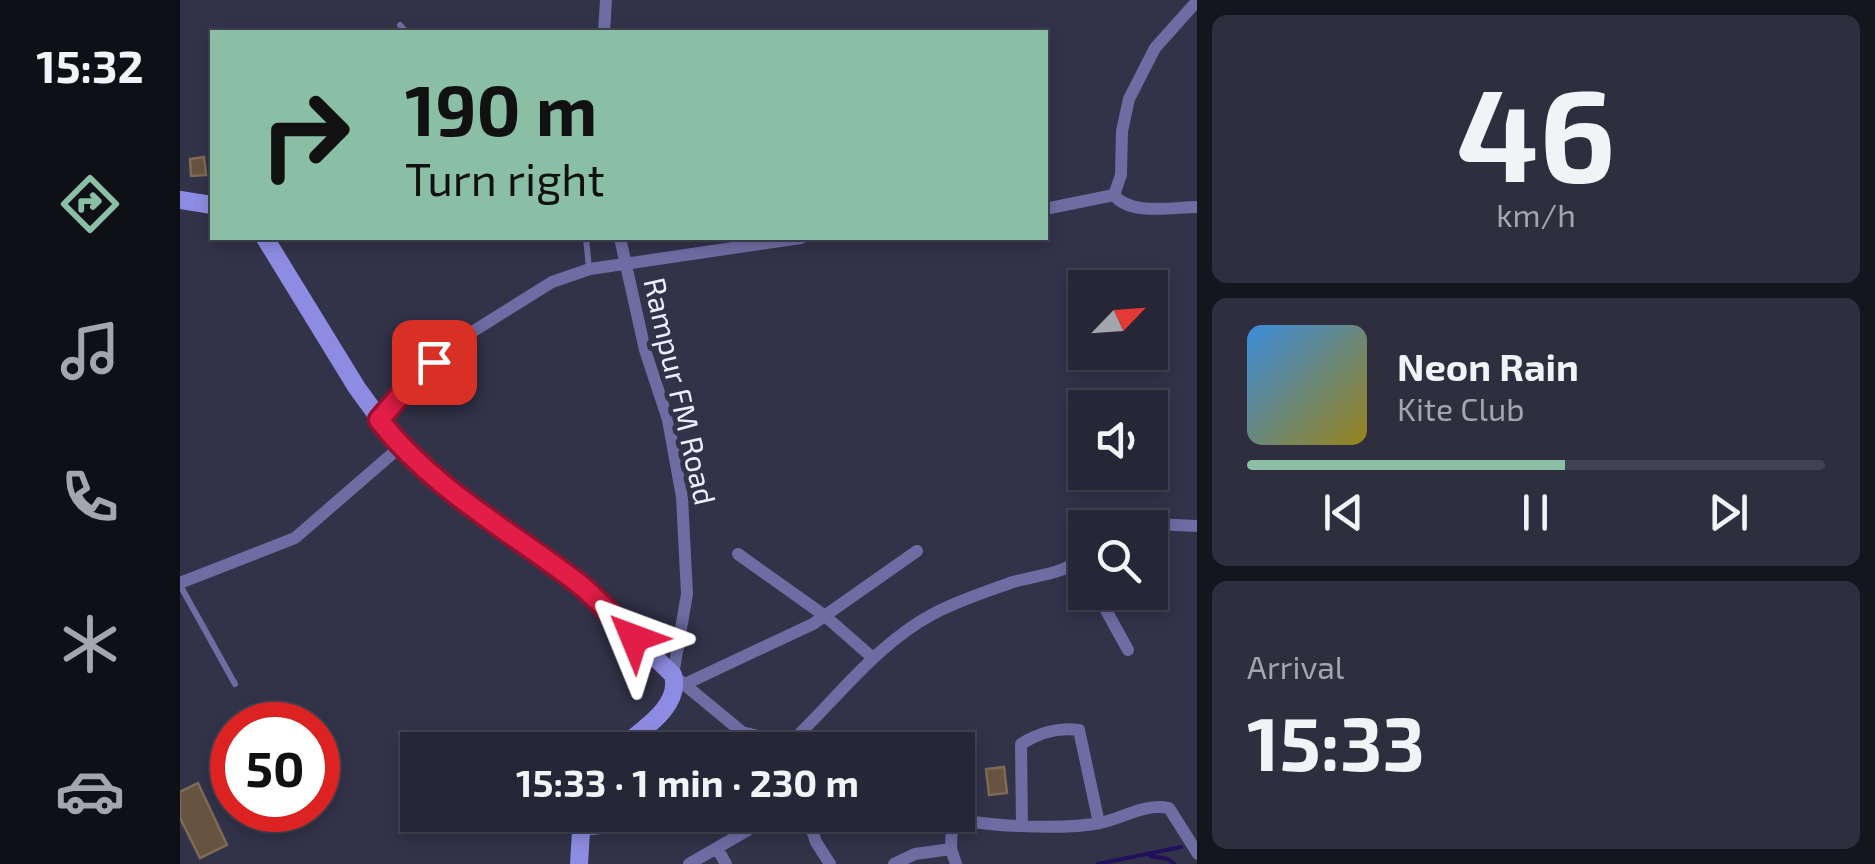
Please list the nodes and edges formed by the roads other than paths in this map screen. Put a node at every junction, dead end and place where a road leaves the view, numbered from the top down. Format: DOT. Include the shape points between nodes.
graph roads {
  1 [pos="606,0"];
  2 [pos="1197,1"];
  3 [pos="400,25"];
  4 [pos="404,30"];
  5 [pos="604,30"];
  6 [pos="1114,195"];
  7 [pos="1048,207"];
  8 [pos="1197,207"];
  9 [pos="266,240"];
  10 [pos="586,240"];
  11 [pos="621,240"];
  12 [pos="789,240"];
  13 [pos="628,266"];
  14 [pos="590,269"];
  15 [pos="379,420"];
  16 [pos="400,446"];
  17 [pos="1168,525"];
  18 [pos="1197,526"];
  19 [pos="917,551"];
  20 [pos="738,554"];
  21 [pos="1068,568"];
  22 [pos="180,584"];
  23 [pos="1106,610"];
  24 [pos="825,616"];
  25 [pos="1128,650"];
  26 [pos="873,658"];
  27 [pos="678,680"];
  28 [pos="236,684"];
  29 [pos="638,732"];
  30 [pos="742,732"];
  31 [pos="807,732"];
  32 [pos="975,820"];
  33 [pos="1098,823"];
  34 [pos="1022,826"];
  35 [pos="581,832"];
  36 [pos="747,832"];
  37 [pos="813,832"];
  38 [pos="948,832"];
  39 [pos="950,849"];
  40 [pos="718,850"];
  41 [pos="1197,852"];
  42 [pos="579,864"];
  43 [pos="689,864"];
  44 [pos="726,864"];
  45 [pos="830,864"];
  46 [pos="894,864"];
  47 [pos="956,864"];
  1 -- 5 [label="street"];
  2 -- 6 [label="street" via="1155,48 1129,99"];
  3 -- 4 [label="lane"];
  6 -- 7 [label="street"];
  6 -- 8 [label="street" via="1130,206"];
  9 -- 15 [label="main road"];
  10 -- 14 [label="lane"];
  11 -- 13 [label="street, Rampur FM Road"];
  12 -- 13 [label="street"];
  13 -- 14 [label="street"];
  13 -- 27 [label="street, Rampur FM Road" via="686,522"];
  14 -- 15 [label="street" via="525,296 456,342"];
  15 -- 16 [label="main road"];
  16 -- 22 [label="street" via="295,538"];
  16 -- 27 [label="main road" via="460,501 582,586"];
  17 -- 18 [label="street"];
  19 -- 24 [label="street"];
  20 -- 24 [label="street"];
  21 -- 26 [label="street" via="936,612"];
  22 -- 28 [label="lane"];
  23 -- 25 [label="street"];
  24 -- 26 [label="street"];
  24 -- 27 [label="street"];
  26 -- 31 [label="street"];
  27 -- 29 [label="main road" via="669,705"];
  27 -- 30 [label="street"];
  32 -- 34 [label="street"];
  33 -- 34 [label="street"];
  33 -- 34 [label="street" via="1079,730 1065,728 1021,744"];
  33 -- 41 [label="street" via="1169,808"];
  35 -- 42 [label="main road"];
  36 -- 40 [label="street"];
  37 -- 45 [label="street"];
  38 -- 39 [label="street"];
  39 -- 46 [label="street"];
  39 -- 47 [label="street"];
  40 -- 43 [label="street"];
  40 -- 44 [label="street"];
}
